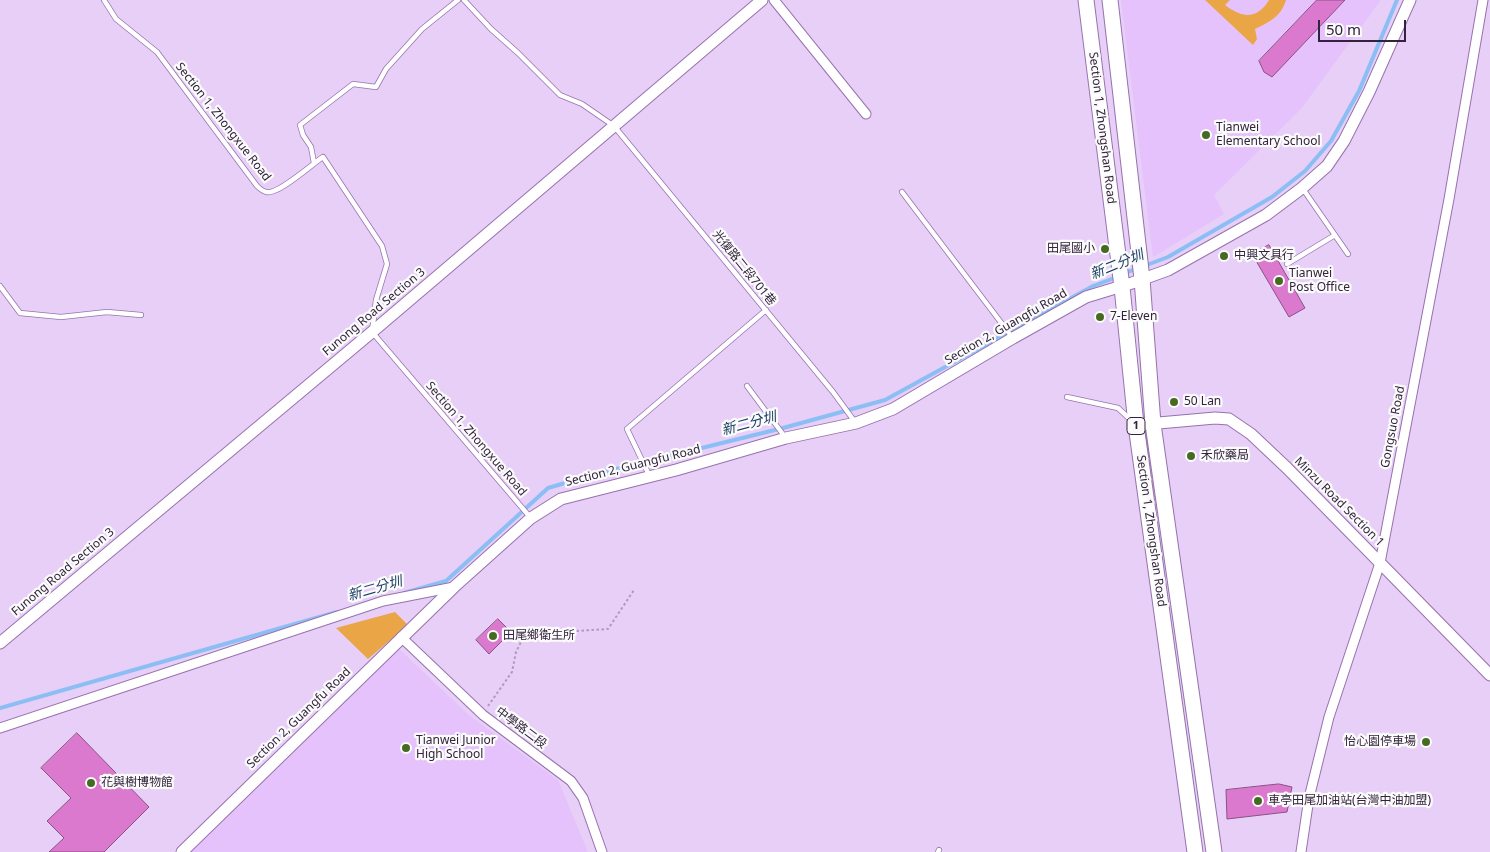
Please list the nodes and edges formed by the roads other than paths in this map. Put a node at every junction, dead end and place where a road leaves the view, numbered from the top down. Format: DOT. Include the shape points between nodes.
graph roads {
  1 [pos="104,0"];
  2 [pos="458,0"];
  3 [pos="464,0"];
  4 [pos="762,0"];
  5 [pos="774,0"];
  6 [pos="1086,0"];
  7 [pos="1110,0"];
  8 [pos="1410,0"];
  9 [pos="1484,0"];
  10 [pos="866,114"];
  11 [pos="614,126"];
  12 [pos="314,162"];
  13 [pos="1302,188"];
  14 [pos="902,192"];
  15 [pos="1335,235"];
  16 [pos="1348,254"];
  17 [pos="1287,264"];
  18 [pos="1132,283"];
  19 [pos="0,286"];
  20 [pos="766,310"];
  21 [pos="141,315"];
  22 [pos="372,332"];
  23 [pos="1013,338"];
  24 [pos="747,386"];
  25 [pos="1067,397"];
  26 [pos="856,423"];
  27 [pos="1153,424"];
  28 [pos="1136,425"];
  29 [pos="786,438"];
  30 [pos="649,477"];
  31 [pos="531,518"];
  32 [pos="1380,563"];
  33 [pos="454,587"];
  34 [pos="402,637"];
  35 [pos="0,643"];
  36 [pos="1490,675"];
  37 [pos="0,728"];
  38 [pos="182,852"];
  39 [pos="602,852"];
  40 [pos="1195,852"];
  41 [pos="1214,852"];
  42 [pos="1301,852"];
  1 -- 12 [label="lane, Section 1, Zhongxue Road" via="116,19 157,52 257,186 272,192 298,177"];
  2 -- 12 [label="lane" via="422,29 386,69 376,87 353,84 300,125 302,135 311,147"];
  3 -- 11 [label="lane, 光復路二段701巷" via="560,95 582,104"];
  4 -- 11 [label="street, Funong Road Section 3"];
  5 -- 10 [label="street"];
  6 -- 18 [label="main road, Section 1, Zhongshan Road / 1"];
  7 -- 18 [label="main road, Section 1, Zhongshan Road / 1"];
  8 -- 13 [label="street, Section 2, Guangfu Road" via="1370,92 1344,141 1327,166"];
  9 -- 32 [label="street, Gongsuo Road"];
  11 -- 20 [label="lane, 光復路二段701巷"];
  11 -- 22 [label="street, Funong Road Section 3"];
  12 -- 22 [label="lane" via="323,157 382,246 387,264 376,300"];
  13 -- 15 [label="lane"];
  13 -- 18 [label="street, Section 2, Guangfu Road" via="1266,215 1216,244 1168,270"];
  14 -- 23 [label="lane"];
  15 -- 16 [label="lane"];
  15 -- 17 [label="lane"];
  18 -- 23 [label="street, Section 2, Guangfu Road" via="1086,297"];
  18 -- 27 [label="main road, Section 1, Zhongshan Road / 1"];
  18 -- 28 [label="main road, Section 1, Zhongshan Road / 1"];
  19 -- 21 [label="lane" via="20,313 60,317 107,312"];
  20 -- 26 [label="lane, 光復路二段701巷"];
  20 -- 30 [label="lane" via="627,429"];
  22 -- 31 [label="lane, Section 1, Zhongxue Road"];
  22 -- 35 [label="street, Funong Road Section 3"];
  23 -- 26 [label="street, Section 2, Guangfu Road" via="894,410"];
  24 -- 29 [label="lane"];
  25 -- 28 [label="lane" via="1118,408"];
  26 -- 29 [label="street, Section 2, Guangfu Road"];
  27 -- 28 [label="street, Minzu Road Section 1"];
  27 -- 32 [label="street, Minzu Road Section 1" via="1229,419 1258,441"];
  27 -- 41 [label="main road, Section 1, Zhongshan Road / 1"];
  28 -- 40 [label="main road, Section 1, Zhongshan Road / 1"];
  29 -- 30 [label="street, Section 2, Guangfu Road"];
  30 -- 31 [label="street, Section 2, Guangfu Road" via="561,498"];
  31 -- 33 [label="street, Section 2, Guangfu Road"];
  32 -- 36 [label="street, Minzu Road Section 1"];
  32 -- 42 [label="street, Gongsuo Road" via="1329,717 1309,798"];
  33 -- 34 [label="street, Section 2, Guangfu Road"];
  33 -- 37 [label="street" via="383,601"];
  34 -- 38 [label="street, Section 2, Guangfu Road"];
  34 -- 39 [label="street, 中學路二段" via="483,715 571,781 582,798"];
}
